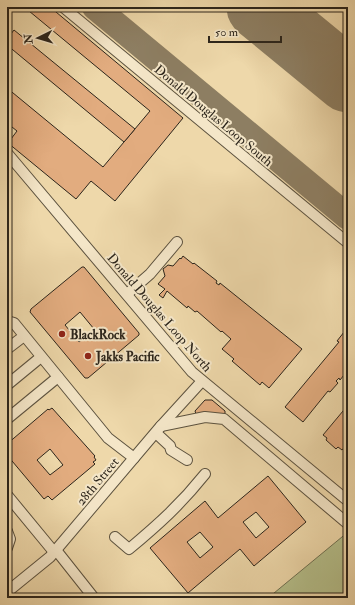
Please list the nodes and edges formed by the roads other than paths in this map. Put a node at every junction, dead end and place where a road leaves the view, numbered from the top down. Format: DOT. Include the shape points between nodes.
graph roads {
  1 [pos="62,7"];
  2 [pos="7,153"];
  3 [pos="177,242"];
  4 [pos="348,243"];
  5 [pos="127,294"];
  6 [pos="7,320"];
  7 [pos="24,336"];
  8 [pos="7,349"];
  9 [pos="41,357"];
  10 [pos="58,377"];
  11 [pos="202,381"];
  12 [pos="7,385"];
  13 [pos="7,419"];
  14 [pos="158,429"];
  15 [pos="170,446"];
  16 [pos="134,458"];
  17 [pos="205,474"];
  18 [pos="7,495"];
  19 [pos="348,501"];
  20 [pos="348,524"];
  21 [pos="7,531"];
  22 [pos="115,537"];
  23 [pos="7,548"];
  24 [pos="55,551"];
  25 [pos="7,592"];
  26 [pos="94,598"];
  1 -- 4 [label="street, Donald Douglas Loop South"];
  2 -- 5 [label="street, Donald Douglas Loop North"];
  3 -- 5 [label="street" via="150,274"];
  5 -- 11 [label="street, Donald Douglas Loop North" via="157,332"];
  6 -- 7 [label="street"];
  7 -- 8 [label="street"];
  7 -- 9 [label="street"];
  9 -- 10 [label="street"];
  9 -- 12 [label="street"];
  10 -- 13 [label="street"];
  10 -- 16 [label="street" via="108,438"];
  11 -- 14 [label="street, 28th Street"];
  11 -- 19 [label="street, Donald Douglas Loop North"];
  14 -- 15 [label="street"];
  14 -- 16 [label="street, 28th Street"];
  14 -- 20 [label="street" via="205,417 224,419"];
  16 -- 24 [label="street, 28th Street"];
  17 -- 22 [label="street" via="165,520 129,548"];
  18 -- 24 [label="street"];
  21 -- 23 [label="street" via="10,540"];
  24 -- 25 [label="street, 28th Street"];
  24 -- 26 [label="street"];
}
